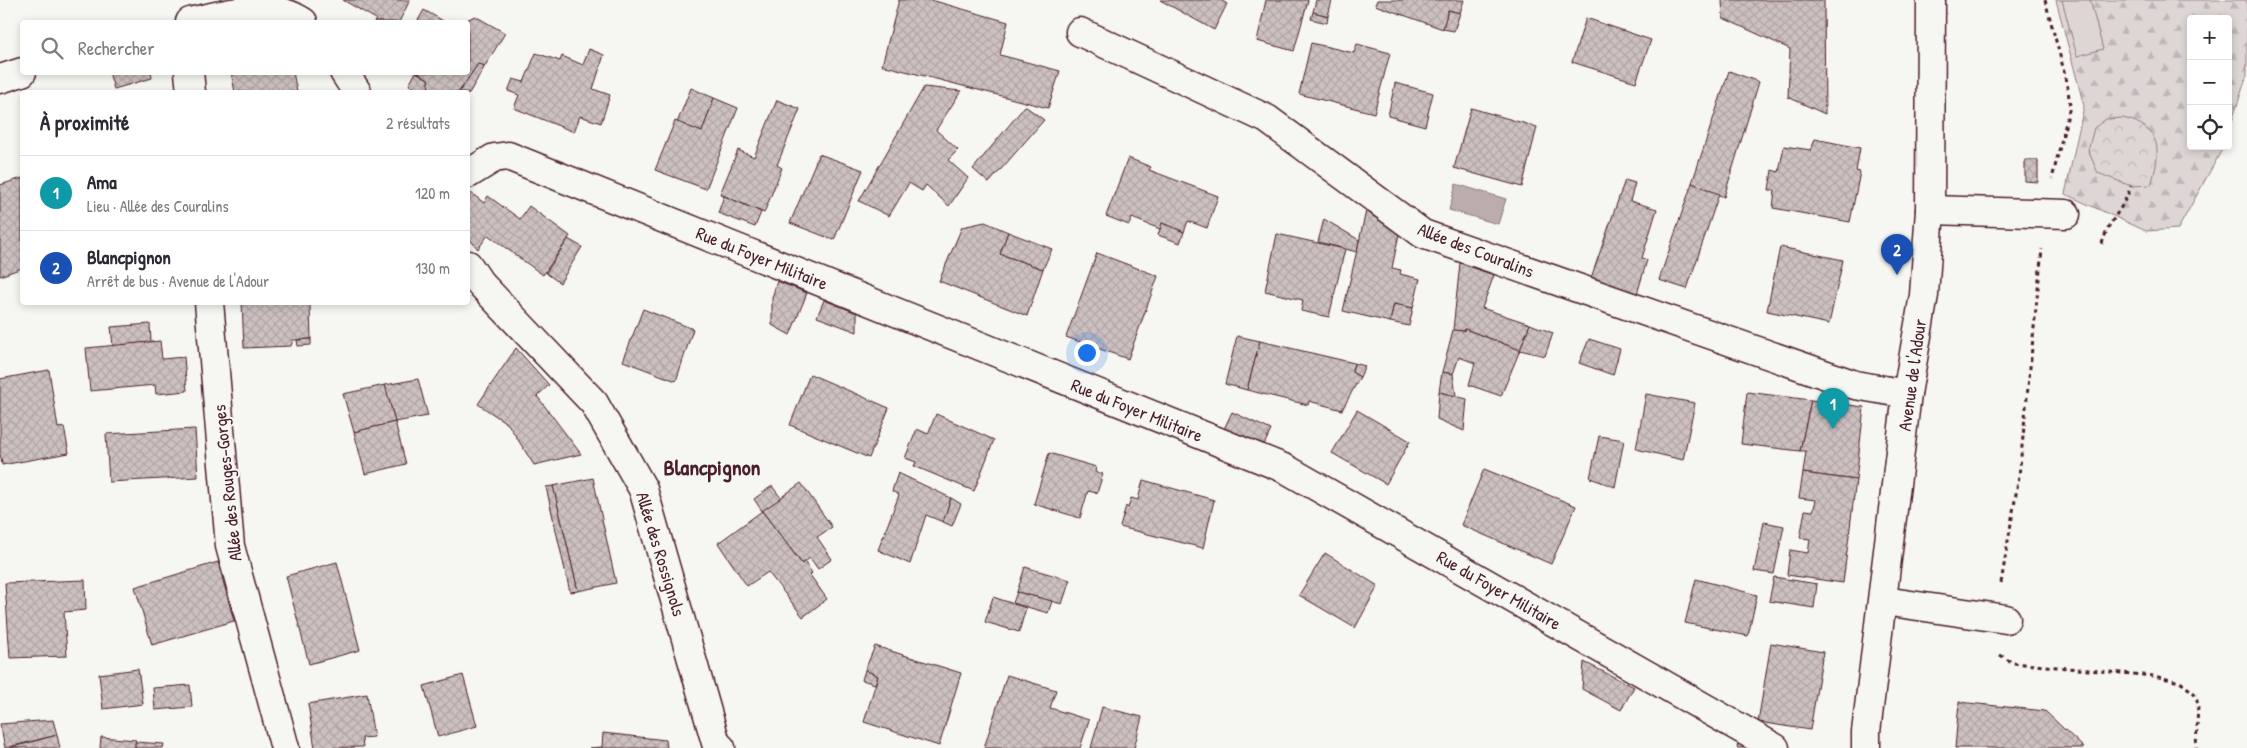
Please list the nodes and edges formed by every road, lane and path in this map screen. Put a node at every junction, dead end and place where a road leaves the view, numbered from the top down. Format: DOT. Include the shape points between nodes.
graph roads {
  1 [pos="1931,0"];
  2 [pos="2045,0"];
  3 [pos="199,20"];
  4 [pos="300,20"];
  5 [pos="1080,32"];
  6 [pos="20,73"];
  7 [pos="189,75"];
  8 [pos="346,75"];
  9 [pos="0,79"];
  10 [pos="191,90"];
  11 [pos="356,90"];
  12 [pos="470,173"];
  13 [pos="2131,186"];
  14 [pos="1930,210"];
  15 [pos="2056,214"];
  16 [pos="2102,244"];
  17 [pos="470,268"];
  18 [pos="209,305"];
  19 [pos="1907,394"];
  20 [pos="1884,601"];
  21 [pos="2000,618"];
  22 [pos="285,748"];
  23 [pos="721,748"];
  24 [pos="1775,748"];
  25 [pos="1866,748"];
  26 [pos="2196,748"];
  1 -- 14 [label="street, Avenue de l'Adour"];
  2 -- 15 [label="path" via="2067,82 2070,106 2056,156"];
  3 -- 4 [label="street" via="238,11 269,9"];
  5 -- 19 [label="street, Allée des Couralins" via="1267,119 1423,234 1855,386"];
  6 -- 9 [label="street"];
  7 -- 10 [label="street"];
  8 -- 11 [label="street"];
  12 -- 24 [label="street, Rue du Foyer Militaire" via="494,158 508,156 1286,469"];
  13 -- 16 [label="path" via="2126,203 2107,227"];
  14 -- 15 [label="street"];
  14 -- 19 [label="street, Avenue de l'Adour" via="1924,295"];
  15 -- 21 [label="path"];
  17 -- 23 [label="street, Allée des Rossignols" via="480,283 594,403 642,489 716,743"];
  18 -- 22 [label="street, Allée des Rouges-Gorges" via="230,546"];
  19 -- 20 [label="street, Avenue de l'Adour"];
  20 -- 21 [label="street"];
  20 -- 25 [label="street, Avenue de l'Adour"];
  21 -- 26 [label="path" via="1995,643 2000,655 2013,662 2154,676 2180,682 2194,693 2198,704"];
}
